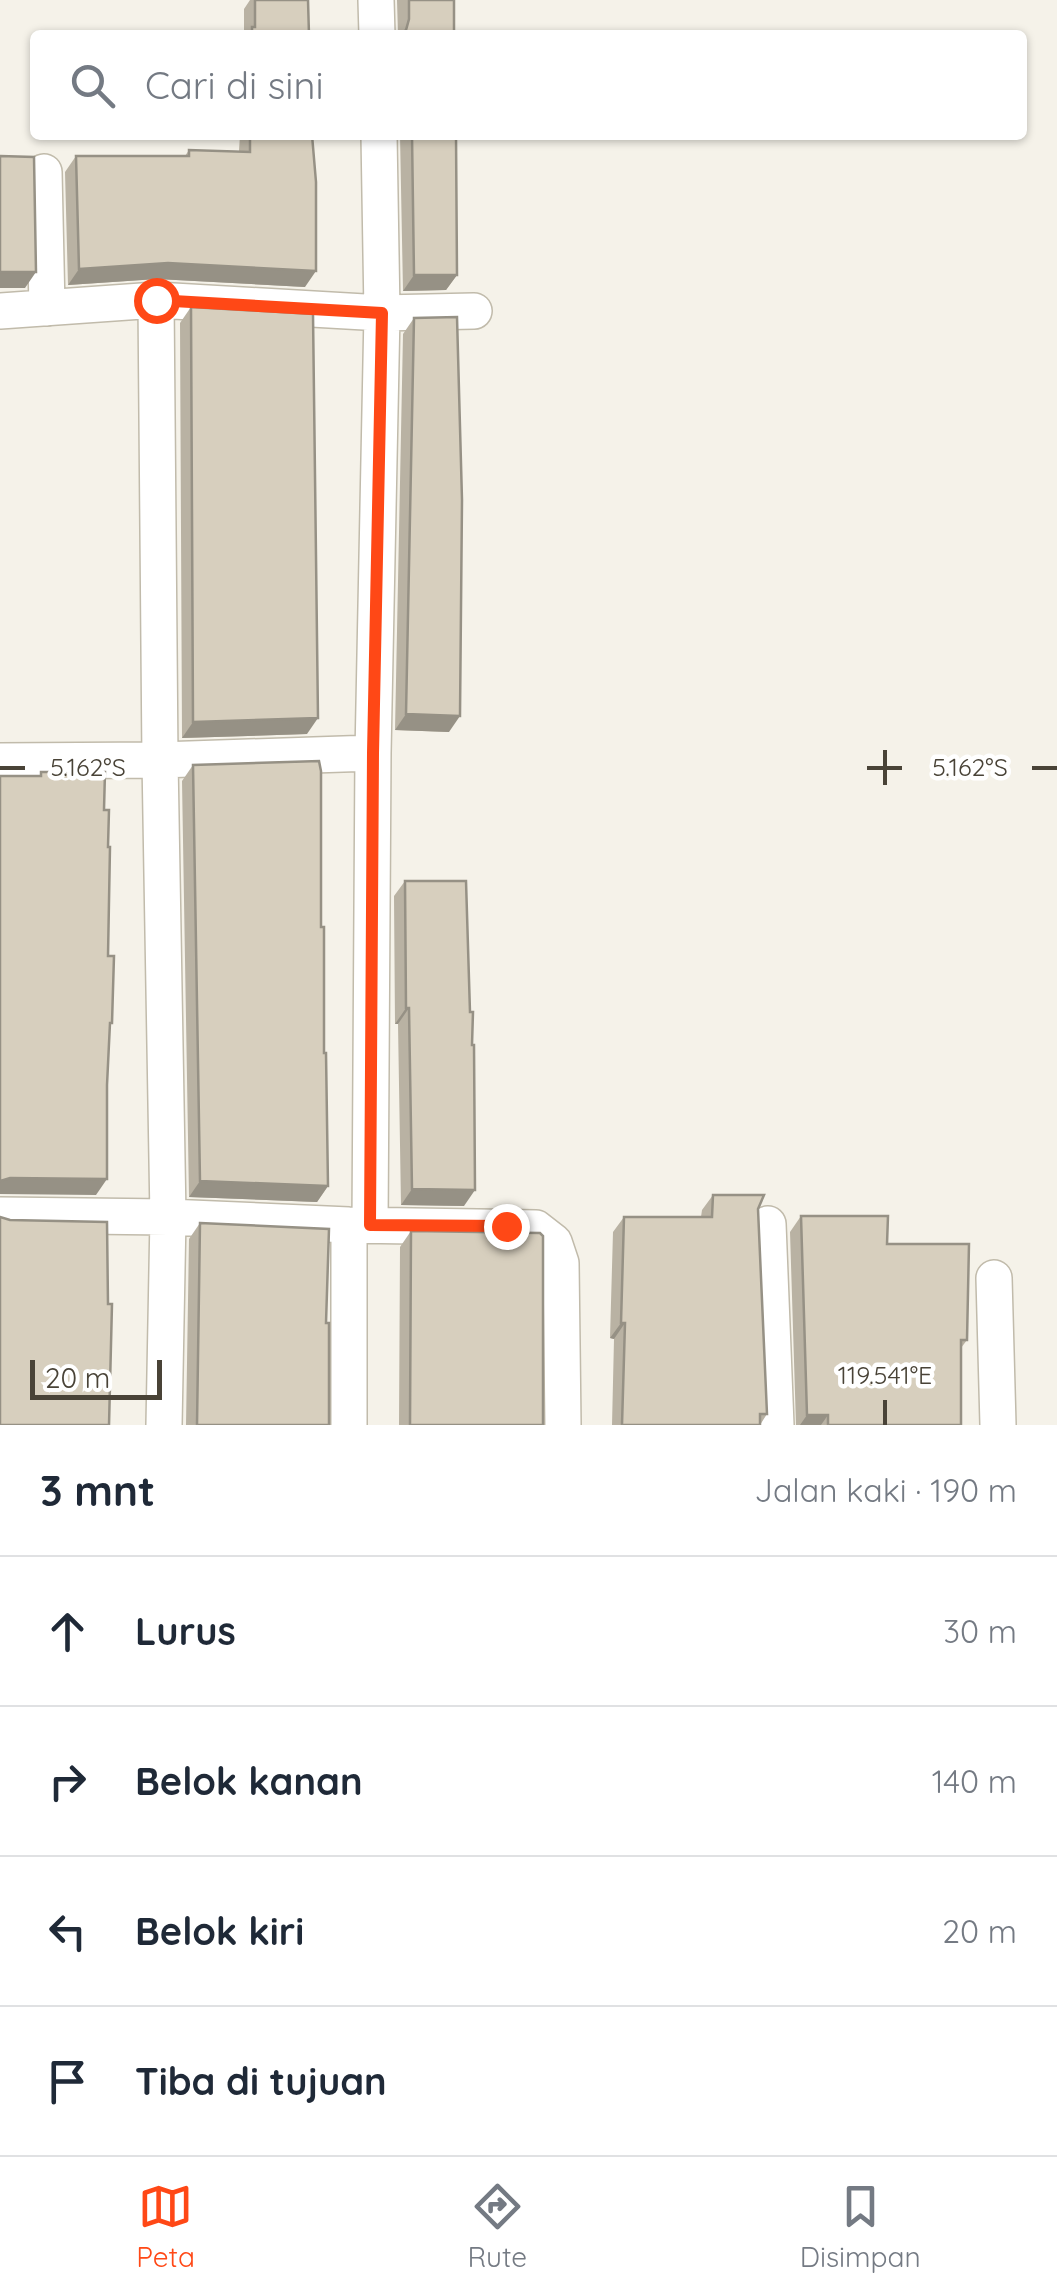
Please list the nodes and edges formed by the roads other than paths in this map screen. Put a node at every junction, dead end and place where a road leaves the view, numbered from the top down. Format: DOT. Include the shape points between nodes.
graph roads {
  1 [pos="376,0"];
  2 [pos="377,30"];
  3 [pos="378,140"];
  4 [pos="44,172"];
  5 [pos="156,300"];
  6 [pos="47,308"];
  7 [pos="0,311"];
  8 [pos="474,311"];
  9 [pos="382,313"];
  10 [pos="373,753"];
  11 [pos="160,760"];
  12 [pos="0,761"];
  13 [pos="0,1215"];
  14 [pos="168,1217"];
  15 [pos="768,1224"];
  16 [pos="359,1225"];
  17 [pos="994,1278"];
  18 [pos="164,1425"];
  19 [pos="349,1425"];
  20 [pos="562,1425"];
  21 [pos="776,1425"];
  22 [pos="998,1425"];
  1 -- 2 [label="street"];
  3 -- 9 [label="street"];
  4 -- 6 [label="street"];
  5 -- 6 [label="street"];
  5 -- 9 [label="street"];
  5 -- 11 [label="street"];
  6 -- 7 [label="street"];
  8 -- 9 [label="street"];
  9 -- 10 [label="street"];
  10 -- 11 [label="street"];
  10 -- 16 [label="street"];
  11 -- 12 [label="street"];
  11 -- 14 [label="street"];
  13 -- 14 [label="street"];
  14 -- 16 [label="street"];
  14 -- 18 [label="street"];
  15 -- 21 [label="street"];
  16 -- 19 [label="street"];
  16 -- 20 [label="street" via="536,1228 554,1242 561,1263"];
  17 -- 22 [label="street"];
}
